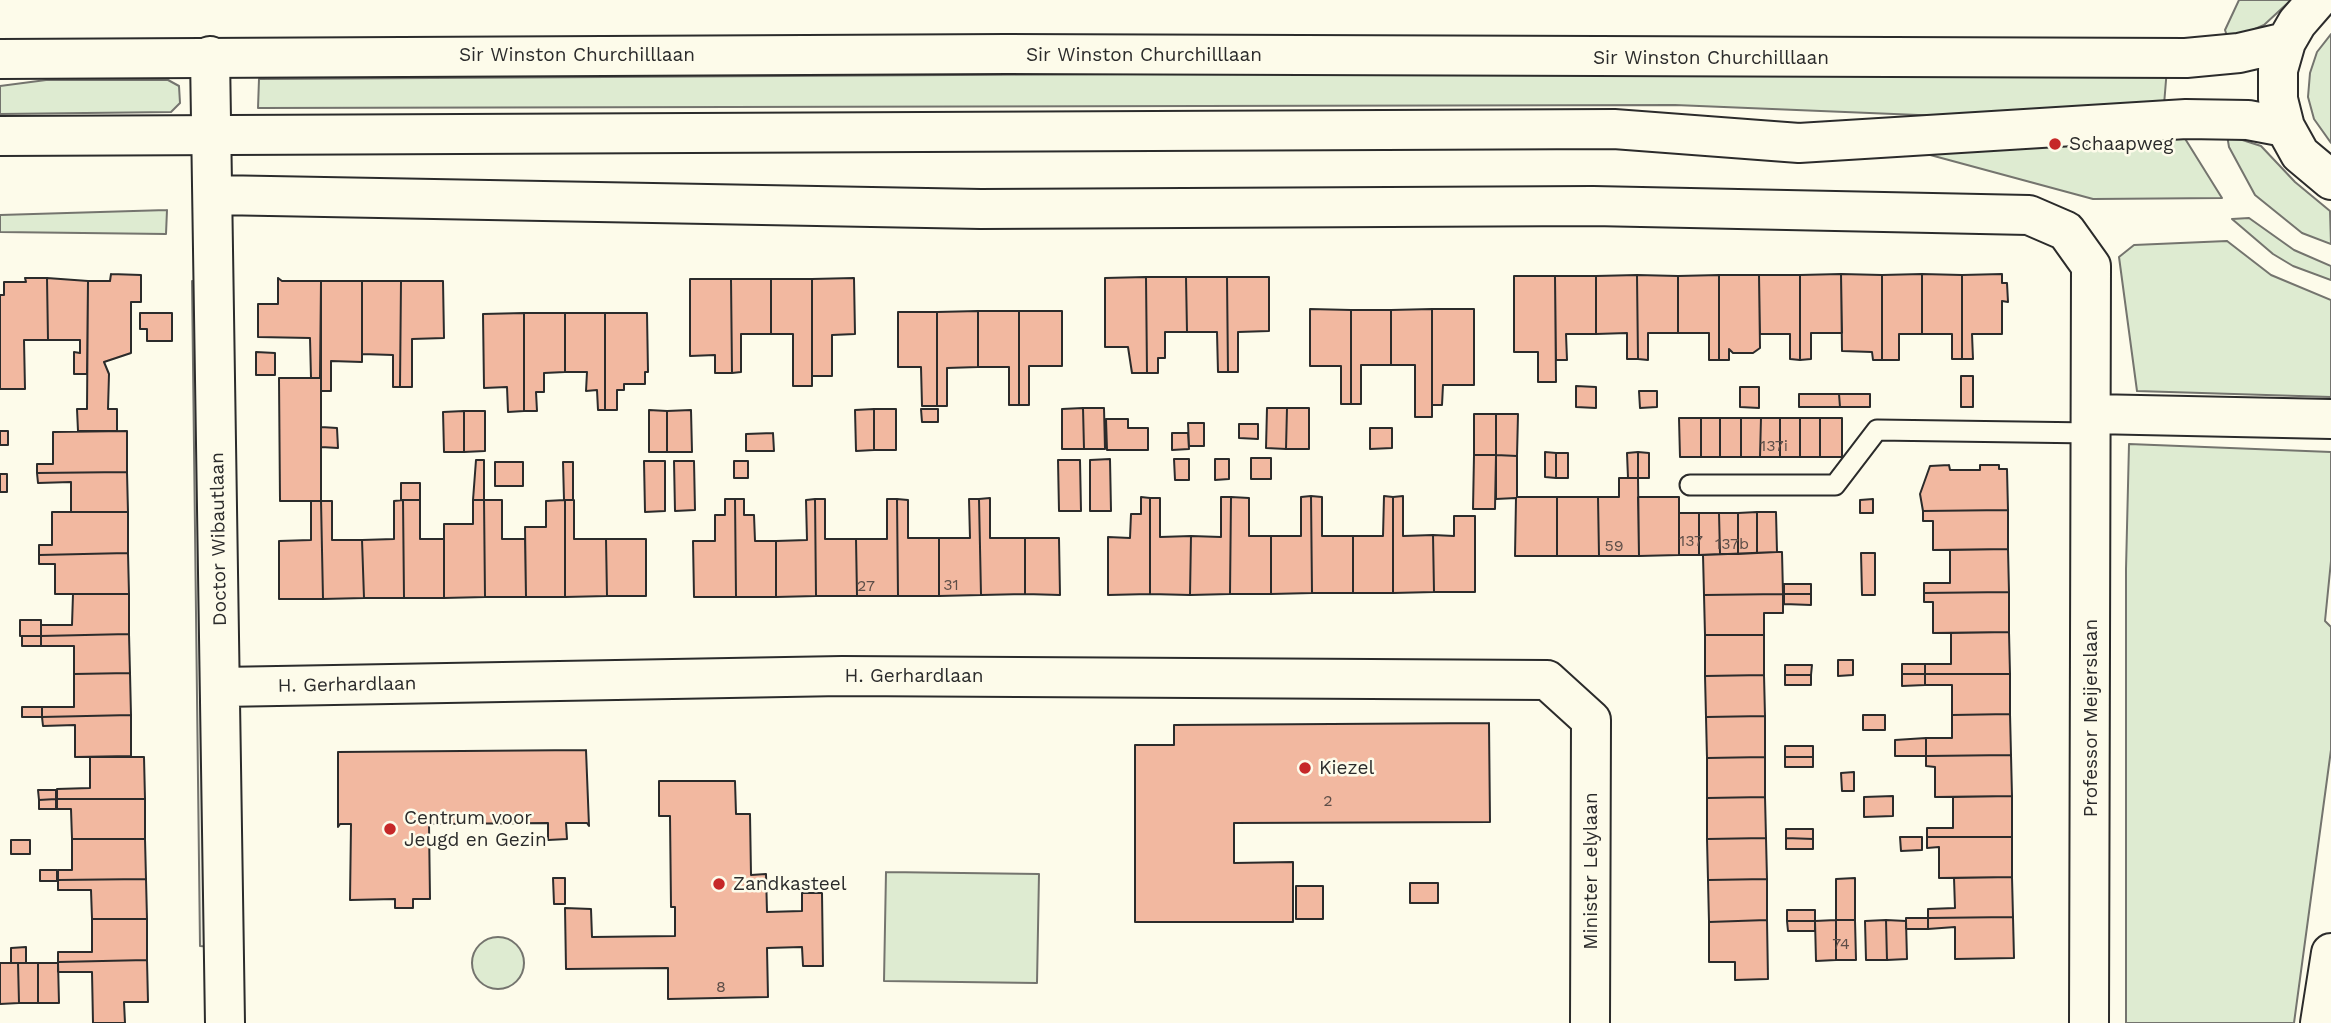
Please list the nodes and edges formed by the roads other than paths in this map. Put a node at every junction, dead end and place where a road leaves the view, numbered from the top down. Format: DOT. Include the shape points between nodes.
graph roads {
  1 [pos="2317,0"];
  2 [pos="2286,42"];
  3 [pos="210,55"];
  4 [pos="0,59"];
  5 [pos="2285,127"];
  6 [pos="212,133"];
  7 [pos="0,136"];
  8 [pos="2331,180"];
  9 [pos="215,195"];
  10 [pos="2331,419"];
  11 [pos="2092,424"];
  12 [pos="1690,485"];
  13 [pos="221,687"];
  14 [pos="1591,720"];
  15 [pos="2331,953"];
  16 [pos="225,1023"];
  17 [pos="1590,1023"];
  18 [pos="2090,1023"];
  19 [pos="2320,1023"];
  1 -- 2 [label="street"];
  2 -- 3 [label="street, Sir Winston Churchilllaan" via="2239,53 2172,58"];
  2 -- 5 [label="street" via="2278,70 2278,99"];
  3 -- 4 [label="street, Sir Winston Churchilllaan"];
  3 -- 6 [label="street, Doctor Wibautlaan"];
  5 -- 6 [label="street" via="2248,120 2186,119 1799,143 1614,128"];
  5 -- 8 [label="street" via="2300,154"];
  6 -- 7 [label="street"];
  6 -- 9 [label="street, Doctor Wibautlaan"];
  9 -- 11 [label="street, Professor Meijerslaan" via="981,209 1593,206 2029,215 2066,231 2091,266"];
  9 -- 13 [label="street, Doctor Wibautlaan"];
  10 -- 11 [label="street"];
  11 -- 12 [label="lane" via="1877,430 1835,485"];
  11 -- 18 [label="street, Professor Meijerslaan"];
  13 -- 14 [label="street, H. Gerhardlaan" via="842,676 1547,680"];
  13 -- 16 [label="street, Doctor Wibautlaan"];
  14 -- 17 [label="street, Minister Lelylaan"];
  15 -- 19 [label="street"];
}
